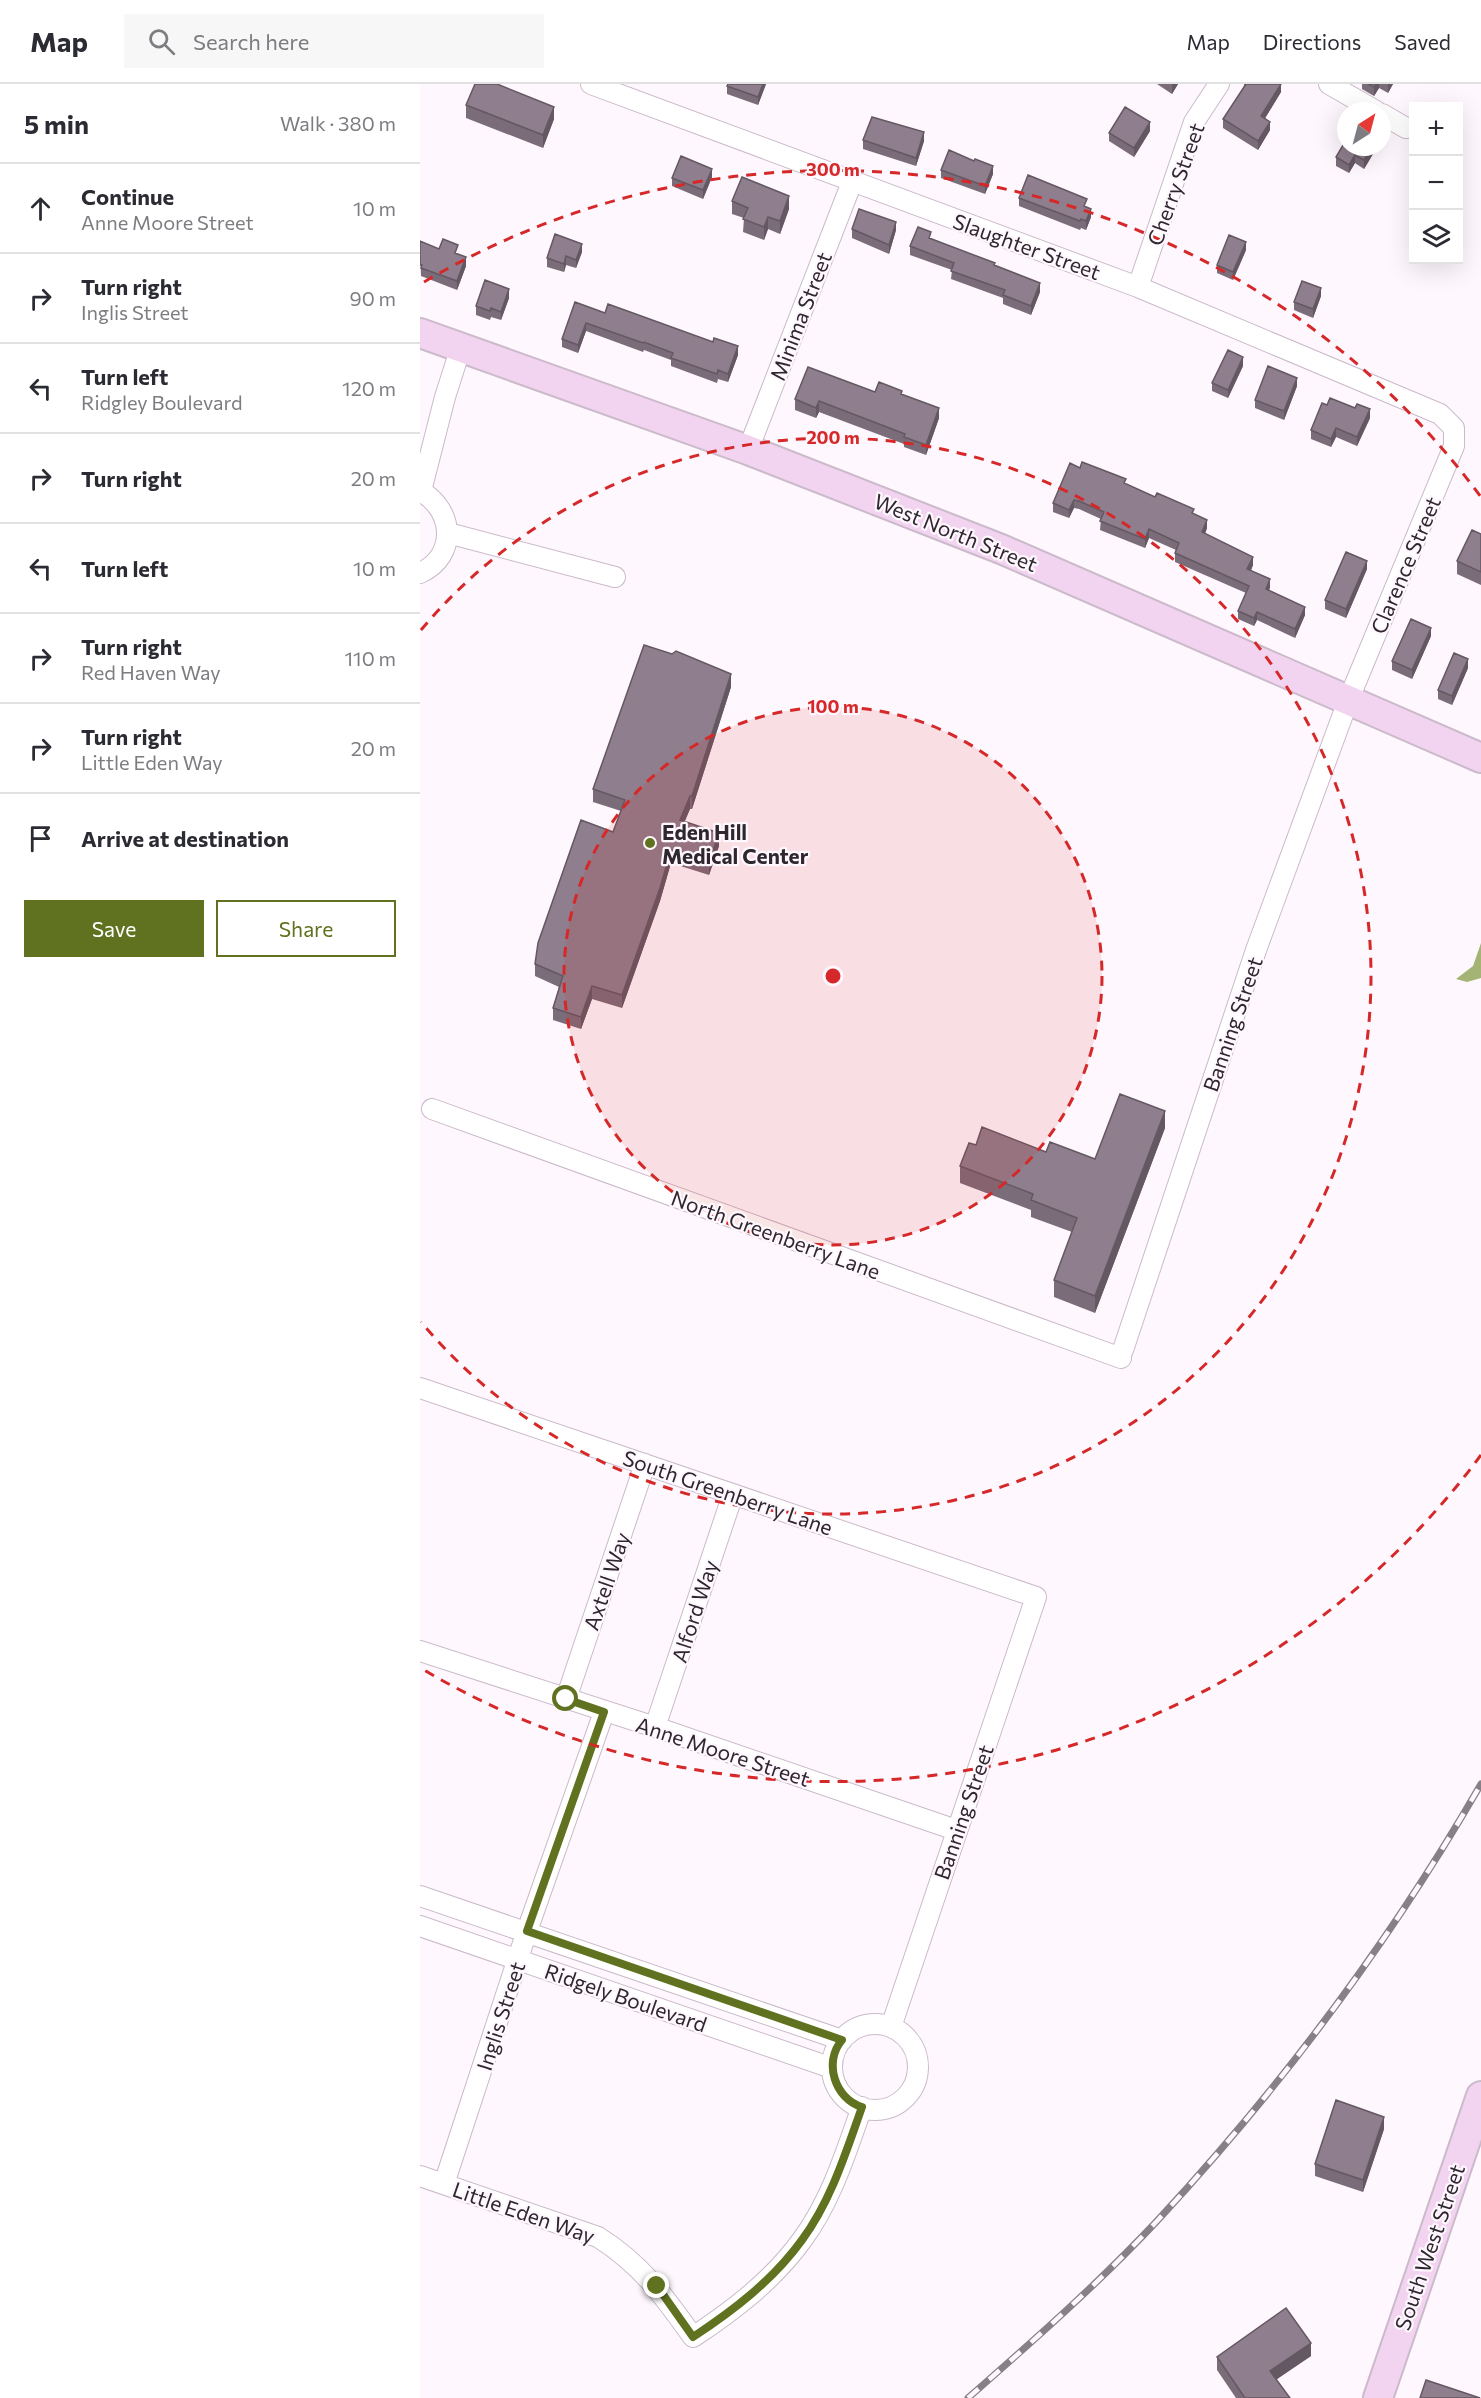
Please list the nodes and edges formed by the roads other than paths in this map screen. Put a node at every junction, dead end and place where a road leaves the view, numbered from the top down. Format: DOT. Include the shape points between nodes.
graph roads {
  1 [pos="591,84"];
  2 [pos="1219,84"];
  3 [pos="1329,84"];
  4 [pos="1360,102"];
  5 [pos="1391,119"];
  6 [pos="1406,128"];
  7 [pos="852,182"];
  8 [pos="1138,287"];
  9 [pos="420,333"];
  10 [pos="461,347"];
  11 [pos="1454,428"];
  12 [pos="748,450"];
  13 [pos="420,491"];
  14 [pos="447,533"];
  15 [pos="420,573"];
  16 [pos="615,577"];
  17 [pos="1348,701"];
  18 [pos="1481,758"];
  19 [pos="432,1109"];
  20 [pos="1122,1354"];
  21 [pos="420,1388"];
  22 [pos="645,1464"];
  23 [pos="733,1494"];
  24 [pos="1036,1597"];
  25 [pos="420,1651"];
  26 [pos="566,1699"];
  27 [pos="604,1712"];
  28 [pos="655,1727"];
  29 [pos="956,1830"];
  30 [pos="420,1896"];
  31 [pos="420,1926"];
  32 [pos="527,1931"];
  33 [pos="518,1960"];
  34 [pos="891,2027"];
  35 [pos="842,2040"];
  36 [pos="832,2068"];
  37 [pos="1481,2096"];
  38 [pos="862,2107"];
  39 [pos="420,2176"];
  40 [pos="444,2184"];
  41 [pos="1378,2398"];
  1 -- 7 [label="street, Slaughter Street"];
  2 -- 8 [label="street, Cherry Street" via="1194,122"];
  3 -- 4 [label="street"];
  5 -- 6 [label="street"];
  7 -- 8 [label="street, Slaughter Street"];
  7 -- 12 [label="street, Minima Street"];
  8 -- 11 [label="street, Slaughter Street" via="1440,414"];
  9 -- 10 [label="main road, West North Street"];
  10 -- 12 [label="main road, West North Street"];
  10 -- 13 [label="street"];
  11 -- 17 [label="street, Clarence Street" via="1454,446"];
  12 -- 17 [label="main road, West North Street" via="1001,549"];
  13 -- 14 [label="street" via="443,513"];
  14 -- 15 [label="street" via="441,555"];
  14 -- 16 [label="street"];
  17 -- 18 [label="main road, West North Street"];
  17 -- 20 [label="street, Banning Street" via="1249,970"];
  19 -- 20 [label="street, North Greenberry Lane"];
  21 -- 22 [label="street, South Greenberry Lane"];
  22 -- 23 [label="street, South Greenberry Lane"];
  22 -- 26 [label="street, Axtell Way"];
  23 -- 24 [label="street, South Greenberry Lane"];
  23 -- 28 [label="street, Alford Way"];
  24 -- 29 [label="street, Banning Street"];
  25 -- 26 [label="street, Anne Moore Street"];
  26 -- 27 [label="street, Anne Moore Street"];
  27 -- 28 [label="street, Anne Moore Street"];
  27 -- 32 [label="street, Inglis Street"];
  28 -- 29 [label="street, Anne Moore Street"];
  29 -- 34 [label="street, Banning Street"];
  30 -- 32 [label="street"];
  31 -- 33 [label="street, Ridgely Boulevard"];
  32 -- 33 [label="street, Inglis Street"];
  32 -- 35 [label="street"];
  33 -- 36 [label="street, Ridgely Boulevard"];
  33 -- 40 [label="street, Inglis Street"];
  34 -- 35 [label="street" via="860,2027"];
  34 -- 38 [label="street" via="900,2031 916,2054 915,2082 897,2104 884,2109"];
  35 -- 36 [label="street"];
  36 -- 38 [label="street" via="844,2096"];
  37 -- 41 [label="main road, South West Street"];
  38 -- 40 [label="street, Little Eden Way" via="831,2189 802,2240 765,2282 693,2337 644,2272 598,2236"];
  39 -- 40 [label="street, Little Eden Way"];
}
